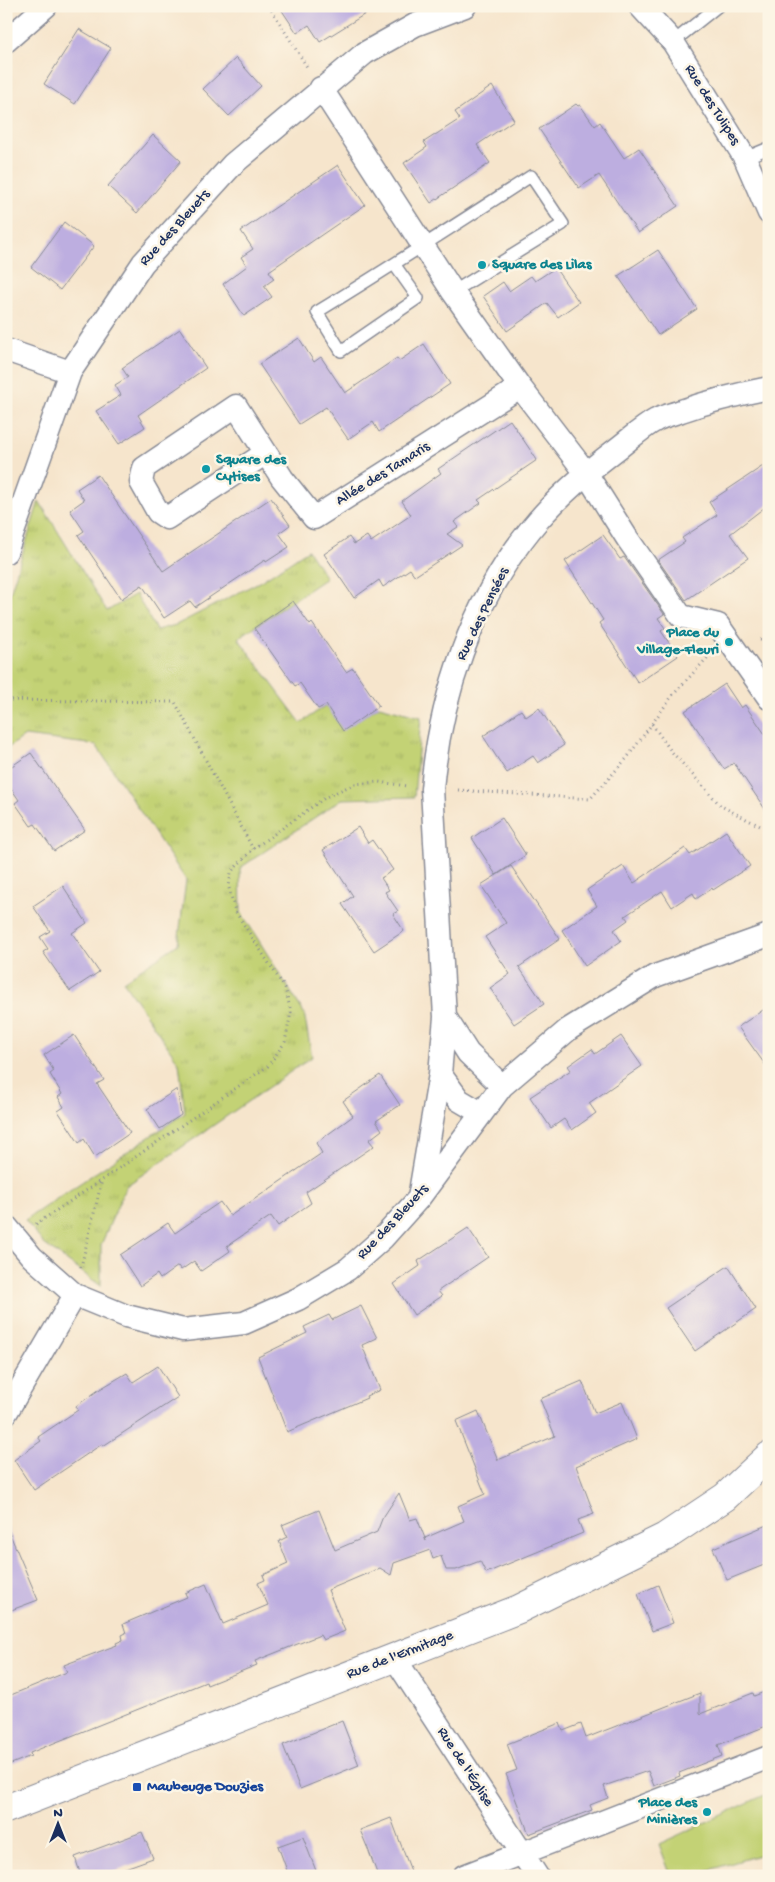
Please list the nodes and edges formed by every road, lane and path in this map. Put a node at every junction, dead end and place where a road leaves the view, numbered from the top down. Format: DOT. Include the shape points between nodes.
graph roads {
  1 [pos="46,6"];
  2 [pos="269,6"];
  3 [pos="465,6"];
  4 [pos="640,6"];
  5 [pos="718,6"];
  6 [pos="6,40"];
  7 [pos="673,42"];
  8 [pos="321,88"];
  9 [pos="769,148"];
  10 [pos="745,158"];
  11 [pos="769,213"];
  12 [pos="424,246"];
  13 [pos="394,264"];
  14 [pos="453,292"];
  15 [pos="6,350"];
  16 [pos="70,372"];
  17 [pos="520,387"];
  18 [pos="769,388"];
  19 [pos="266,453"];
  20 [pos="586,472"];
  21 [pos="6,552"];
  22 [pos="727,638"];
  23 [pos="769,698"];
  24 [pos="6,700"];
  25 [pos="652,724"];
  26 [pos="432,789"];
  27 [pos="769,833"];
  28 [pos="253,849"];
  29 [pos="769,935"];
  30 [pos="445,1017"];
  31 [pos="440,1074"];
  32 [pos="502,1086"];
  33 [pos="481,1113"];
  34 [pos="102,1180"];
  35 [pos="419,1198"];
  36 [pos="11,1232"];
  37 [pos="75,1295"];
  38 [pos="6,1413"];
  39 [pos="769,1456"];
  40 [pos="769,1476"];
  41 [pos="725,1497"];
  42 [pos="394,1657"];
  43 [pos="769,1757"];
  44 [pos="6,1809"];
  45 [pos="522,1853"];
  46 [pos="464,1876"];
  47 [pos="537,1876"];
  1 -- 6 [label="street"];
  2 -- 8 [label="path"];
  3 -- 8 [label="street, Rue des Bleuets" via="415,25 364,53"];
  4 -- 7 [label="street, Rue des Tulipes"];
  5 -- 7 [label="lane"];
  7 -- 10 [label="street, Rue des Tulipes"];
  8 -- 12 [label="street"];
  8 -- 16 [label="street, Rue des Bleuets" via="233,164 143,263"];
  9 -- 10 [label="lane"];
  10 -- 11 [label="street, Rue des Tulipes"];
  12 -- 13 [label="lane"];
  12 -- 14 [label="street"];
  12 -- 14 [label="lane" via="530,176 563,224"];
  13 -- 13 [label="lane" via="317,312 340,351 418,298"];
  14 -- 17 [label="street"];
  15 -- 16 [label="street"];
  16 -- 21 [label="street, Rue des Bleuets"];
  17 -- 19 [label="street, Allée des Tamaris" via="314,518"];
  17 -- 20 [label="street"];
  18 -- 20 [label="street, Rue des Pensées" via="713,400 656,420"];
  19 -- 19 [label="street, Allée des Tamaris" via="167,518 158,512 141,482 144,468 236,406"];
  20 -- 22 [label="street" via="681,616 718,625"];
  20 -- 26 [label="street, Rue des Pensées" via="530,530 495,582 462,650 443,717"];
  22 -- 23 [label="street"];
  22 -- 25 [label="path" via="673,696"];
  24 -- 28 [label="path" via="175,702"];
  25 -- 26 [label="path" via="590,799"];
  25 -- 27 [label="path" via="671,752 721,806"];
  26 -- 28 [label="path" via="378,782 354,784 326,798"];
  26 -- 30 [label="street, Rue des Pensées"];
  28 -- 34 [label="path" via="231,872 229,888 235,911 286,988 291,1012 286,1042 268,1066"];
  29 -- 32 [label="street, Rue des Bleuets" via="654,976 569,1029"];
  30 -- 31 [label="street, Rue des Pensées"];
  30 -- 32 [label="street, Rue des Pensées" via="468,1053"];
  31 -- 33 [label="street" via="459,1100"];
  31 -- 35 [label="street, Rue des Pensées"];
  32 -- 33 [label="street, Rue des Bleuets"];
  33 -- 35 [label="street, Rue des Bleuets"];
  34 -- 36 [label="path"];
  34 -- 37 [label="path"];
  35 -- 37 [label="street, Rue des Bleuets" via="383,1238 348,1269 298,1299 244,1323 183,1330 126,1316"];
  36 -- 37 [label="street, Rue des Bleuets" via="32,1257"];
  37 -- 38 [label="street"];
  39 -- 41 [label="main road, Rue de l'Ermitage"];
  40 -- 41 [label="main road"];
  41 -- 42 [label="main road, Rue de l'Ermitage" via="665,1536 519,1609"];
  42 -- 44 [label="main road, Rue de l'Ermitage"];
  42 -- 45 [label="street, Rue de l'Église"];
  43 -- 45 [label="street"];
  45 -- 46 [label="street"];
  45 -- 47 [label="street, Rue de l'Église"];
}
